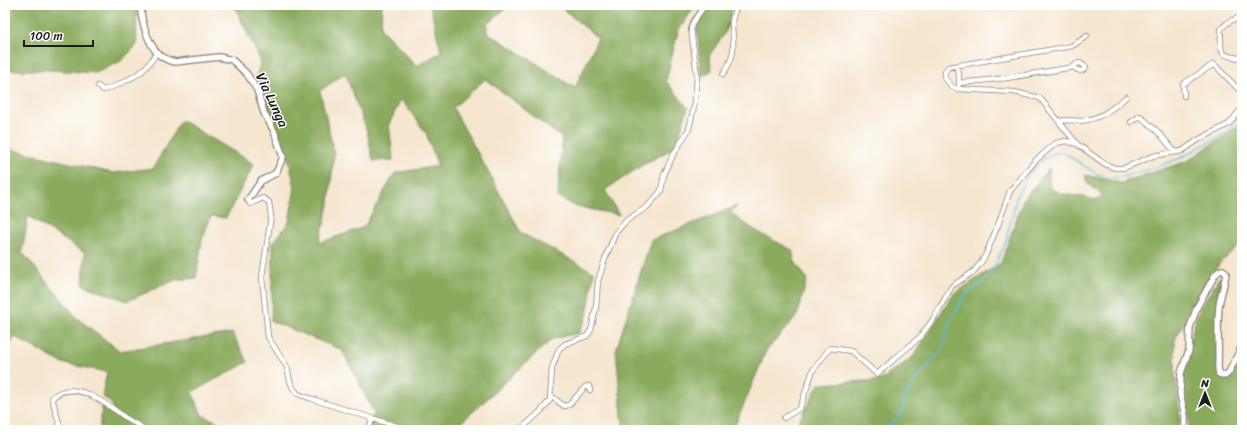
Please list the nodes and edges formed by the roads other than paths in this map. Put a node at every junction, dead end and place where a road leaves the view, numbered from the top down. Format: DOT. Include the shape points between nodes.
graph roads {
  1 [pos="142,5"];
  2 [pos="705,5"];
  3 [pos="738,5"];
  4 [pos="1242,18"];
  5 [pos="1087,36"];
  6 [pos="157,52"];
  7 [pos="1242,58"];
  8 [pos="956,66"];
  9 [pos="1074,67"];
  10 [pos="723,74"];
  11 [pos="98,86"];
  12 [pos="958,86"];
  13 [pos="1242,93"];
  14 [pos="1184,96"];
  15 [pos="1126,97"];
  16 [pos="1242,108"];
  17 [pos="1059,121"];
  18 [pos="1131,122"];
  19 [pos="1077,144"];
  20 [pos="1175,152"];
  21 [pos="248,198"];
  22 [pos="1242,346"];
  23 [pos="590,390"];
  24 [pos="551,396"];
  25 [pos="372,418"];
  26 [pos="784,418"];
  27 [pos="60,430"];
  28 [pos="144,430"];
  29 [pos="368,430"];
  30 [pos="408,430"];
  31 [pos="520,430"];
  32 [pos="1185,430"];
  1 -- 6 [label="street" via="141,18 152,47"];
  2 -- 24 [label="street" via="691,29 697,75 689,129 672,155 661,191 616,232 598,281 591,330 587,336 565,344 559,349 552,368"];
  3 -- 10 [label="street" via="731,21 732,57"];
  4 -- 7 [label="street" via="1227,22 1221,29 1221,51 1228,57"];
  5 -- 8 [label="street" via="1072,46"];
  6 -- 11 [label="street" via="142,73 113,88 103,90"];
  6 -- 21 [label="street, Via Lunga" via="160,56 176,62 219,57 232,60 247,74 274,131 283,157 276,173 261,181"];
  8 -- 12 [label="street" via="959,74"];
  8 -- 12 [label="street" via="948,67 945,78 952,87"];
  9 -- 12 [label="street"];
  12 -- 17 [label="street" via="1014,92 1040,98"];
  13 -- 14 [label="street" via="1214,64 1183,84"];
  15 -- 17 [label="street" via="1108,113 1100,116 1080,121"];
  16 -- 20 [label="street" via="1229,124 1182,151"];
  17 -- 19 [label="street"];
  18 -- 20 [label="street" via="1140,116"];
  19 -- 20 [label="street" via="1115,168 1124,168 1153,156"];
  19 -- 26 [label="street" via="1066,141 1056,143 1035,161 1010,191 980,264 952,286 920,337 877,374 851,351 830,348 813,370 800,408"];
  21 -- 25 [label="street" via="250,204 263,198 270,202 270,232 262,277 268,336 287,367 293,388 298,394"];
  22 -- 32 [label="street" via="1229,372 1225,376 1220,374 1219,308 1226,273 1223,270 1219,271 1197,307 1190,327 1188,350 1180,373"];
  23 -- 24 [label="street" via="588,386 585,387 564,406"];
  24 -- 31 [label="street" via="541,411"];
  25 -- 29 [label="street"];
  25 -- 30 [label="street"];
  27 -- 28 [label="street" via="52,398 61,392 74,391 86,393"];
}
